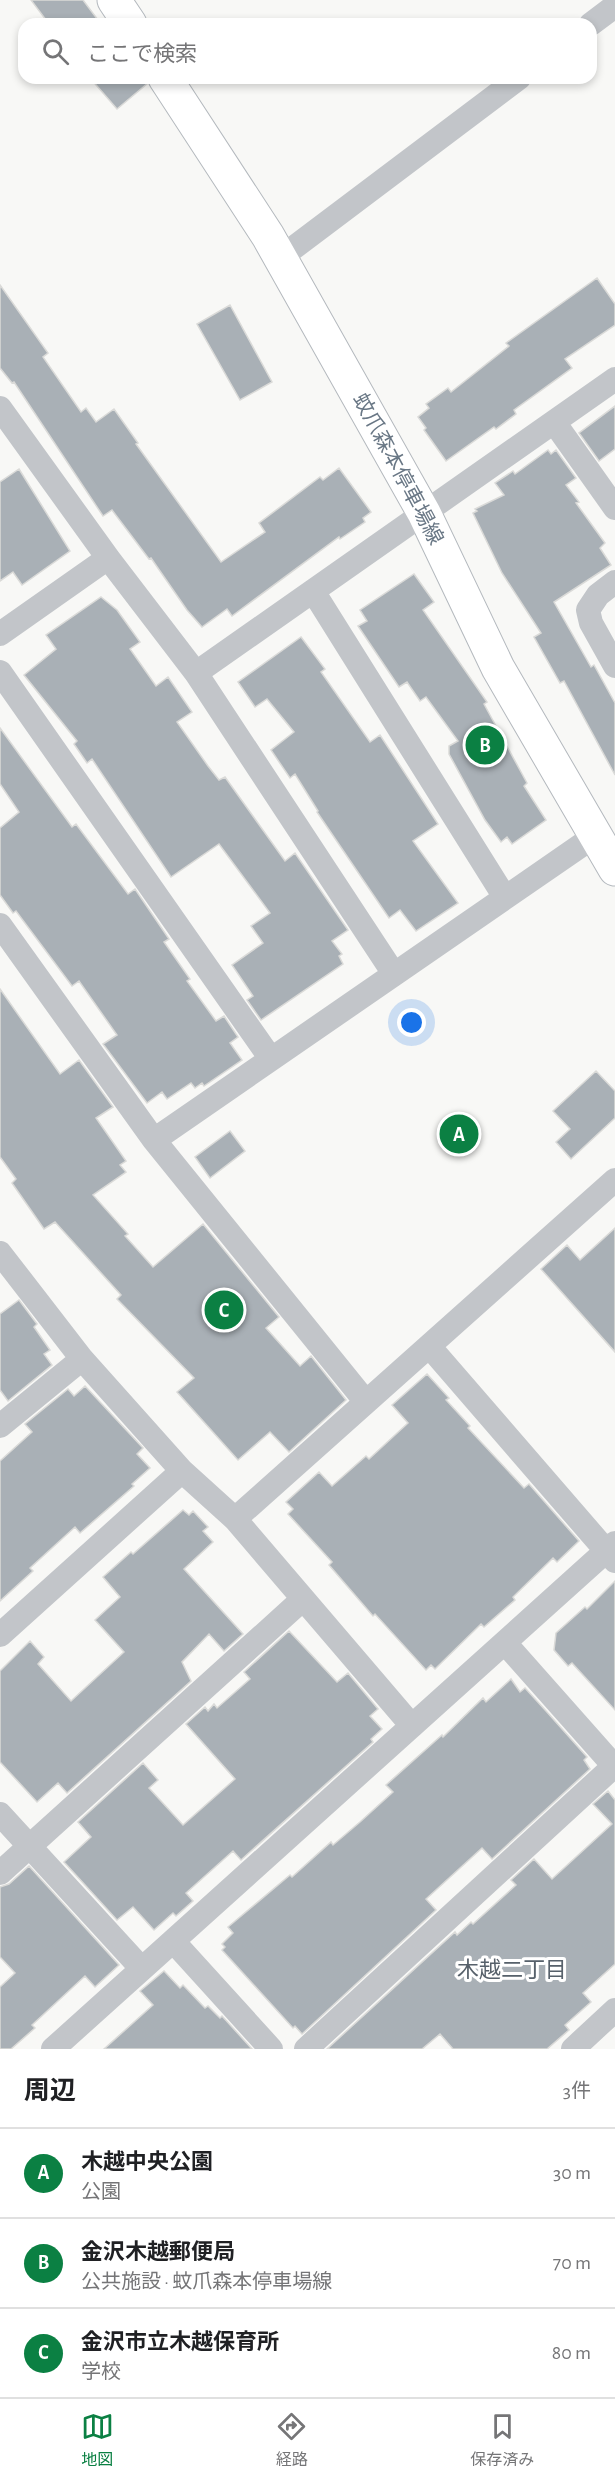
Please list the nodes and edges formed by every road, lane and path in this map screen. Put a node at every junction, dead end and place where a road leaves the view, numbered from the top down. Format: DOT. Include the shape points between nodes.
graph roads {
  1 [pos="114,0"];
  2 [pos="615,6"];
  3 [pos="126,18"];
  4 [pos="597,20"];
  5 [pos="169,84"];
  6 [pos="511,84"];
  7 [pos="280,258"];
  8 [pos="615,379"];
  9 [pos="3,419"];
  10 [pos="554,422"];
  11 [pos="615,508"];
  12 [pos="424,513"];
  13 [pos="108,558"];
  14 [pos="615,582"];
  15 [pos="313,591"];
  16 [pos="0,634"];
  17 [pos="615,666"];
  18 [pos="0,672"];
  19 [pos="196,673"];
  20 [pos="596,835"];
  21 [pos="615,869"];
  22 [pos="504,896"];
  23 [pos="0,925"];
  24 [pos="394,974"];
  25 [pos="271,1059"];
  26 [pos="154,1140"];
  27 [pos="615,1180"];
  28 [pos="0,1253"];
  29 [pos="429,1346"];
  30 [pos="82,1359"];
  31 [pos="366,1402"];
  32 [pos="0,1426"];
  33 [pos="182,1471"];
  34 [pos="235,1519"];
  35 [pos="612,1552"];
  36 [pos="303,1599"];
  37 [pos="0,1635"];
  38 [pos="505,1642"];
  39 [pos="412,1725"];
  40 [pos="615,1766"];
  41 [pos="0,1814"];
  42 [pos="28,1847"];
  43 [pos="0,1873"];
  44 [pos="173,1941"];
  45 [pos="142,1969"];
  46 [pos="615,2010"];
  47 [pos="53,2049"];
  48 [pos="272,2049"];
  49 [pos="306,2049"];
  50 [pos="573,2049"];
  1 -- 3 [label="main road"];
  2 -- 4 [label="street"];
  5 -- 7 [label="main road, 蚊爪森本停車場線"];
  6 -- 7 [label="street"];
  7 -- 12 [label="main road, 蚊爪森本停車場線"];
  8 -- 10 [label="street"];
  9 -- 13 [label="street"];
  10 -- 11 [label="street"];
  10 -- 12 [label="street"];
  12 -- 15 [label="street"];
  12 -- 20 [label="main road, 蚊爪森本停車場線" via="498,668"];
  13 -- 16 [label="street"];
  13 -- 19 [label="street"];
  14 -- 17 [label="street" via="598,595 588,610"];
  15 -- 19 [label="street"];
  15 -- 22 [label="street"];
  18 -- 25 [label="street"];
  19 -- 24 [label="street"];
  20 -- 21 [label="main road, 蚊爪森本停車場線"];
  20 -- 22 [label="street"];
  22 -- 24 [label="street"];
  23 -- 26 [label="street"];
  24 -- 25 [label="street"];
  25 -- 26 [label="street"];
  26 -- 31 [label="street"];
  27 -- 29 [label="street"];
  28 -- 30 [label="street"];
  29 -- 31 [label="street"];
  29 -- 35 [label="street"];
  30 -- 32 [label="street"];
  30 -- 33 [label="street"];
  31 -- 34 [label="street"];
  33 -- 34 [label="street"];
  33 -- 37 [label="street"];
  34 -- 36 [label="street"];
  35 -- 38 [label="street"];
  36 -- 39 [label="street"];
  36 -- 42 [label="street"];
  38 -- 39 [label="street"];
  38 -- 40 [label="street"];
  39 -- 44 [label="street"];
  40 -- 49 [label="street"];
  41 -- 42 [label="street"];
  42 -- 43 [label="street"];
  42 -- 45 [label="street"];
  44 -- 45 [label="street"];
  44 -- 48 [label="street"];
  45 -- 47 [label="street"];
  46 -- 50 [label="street"];
}
